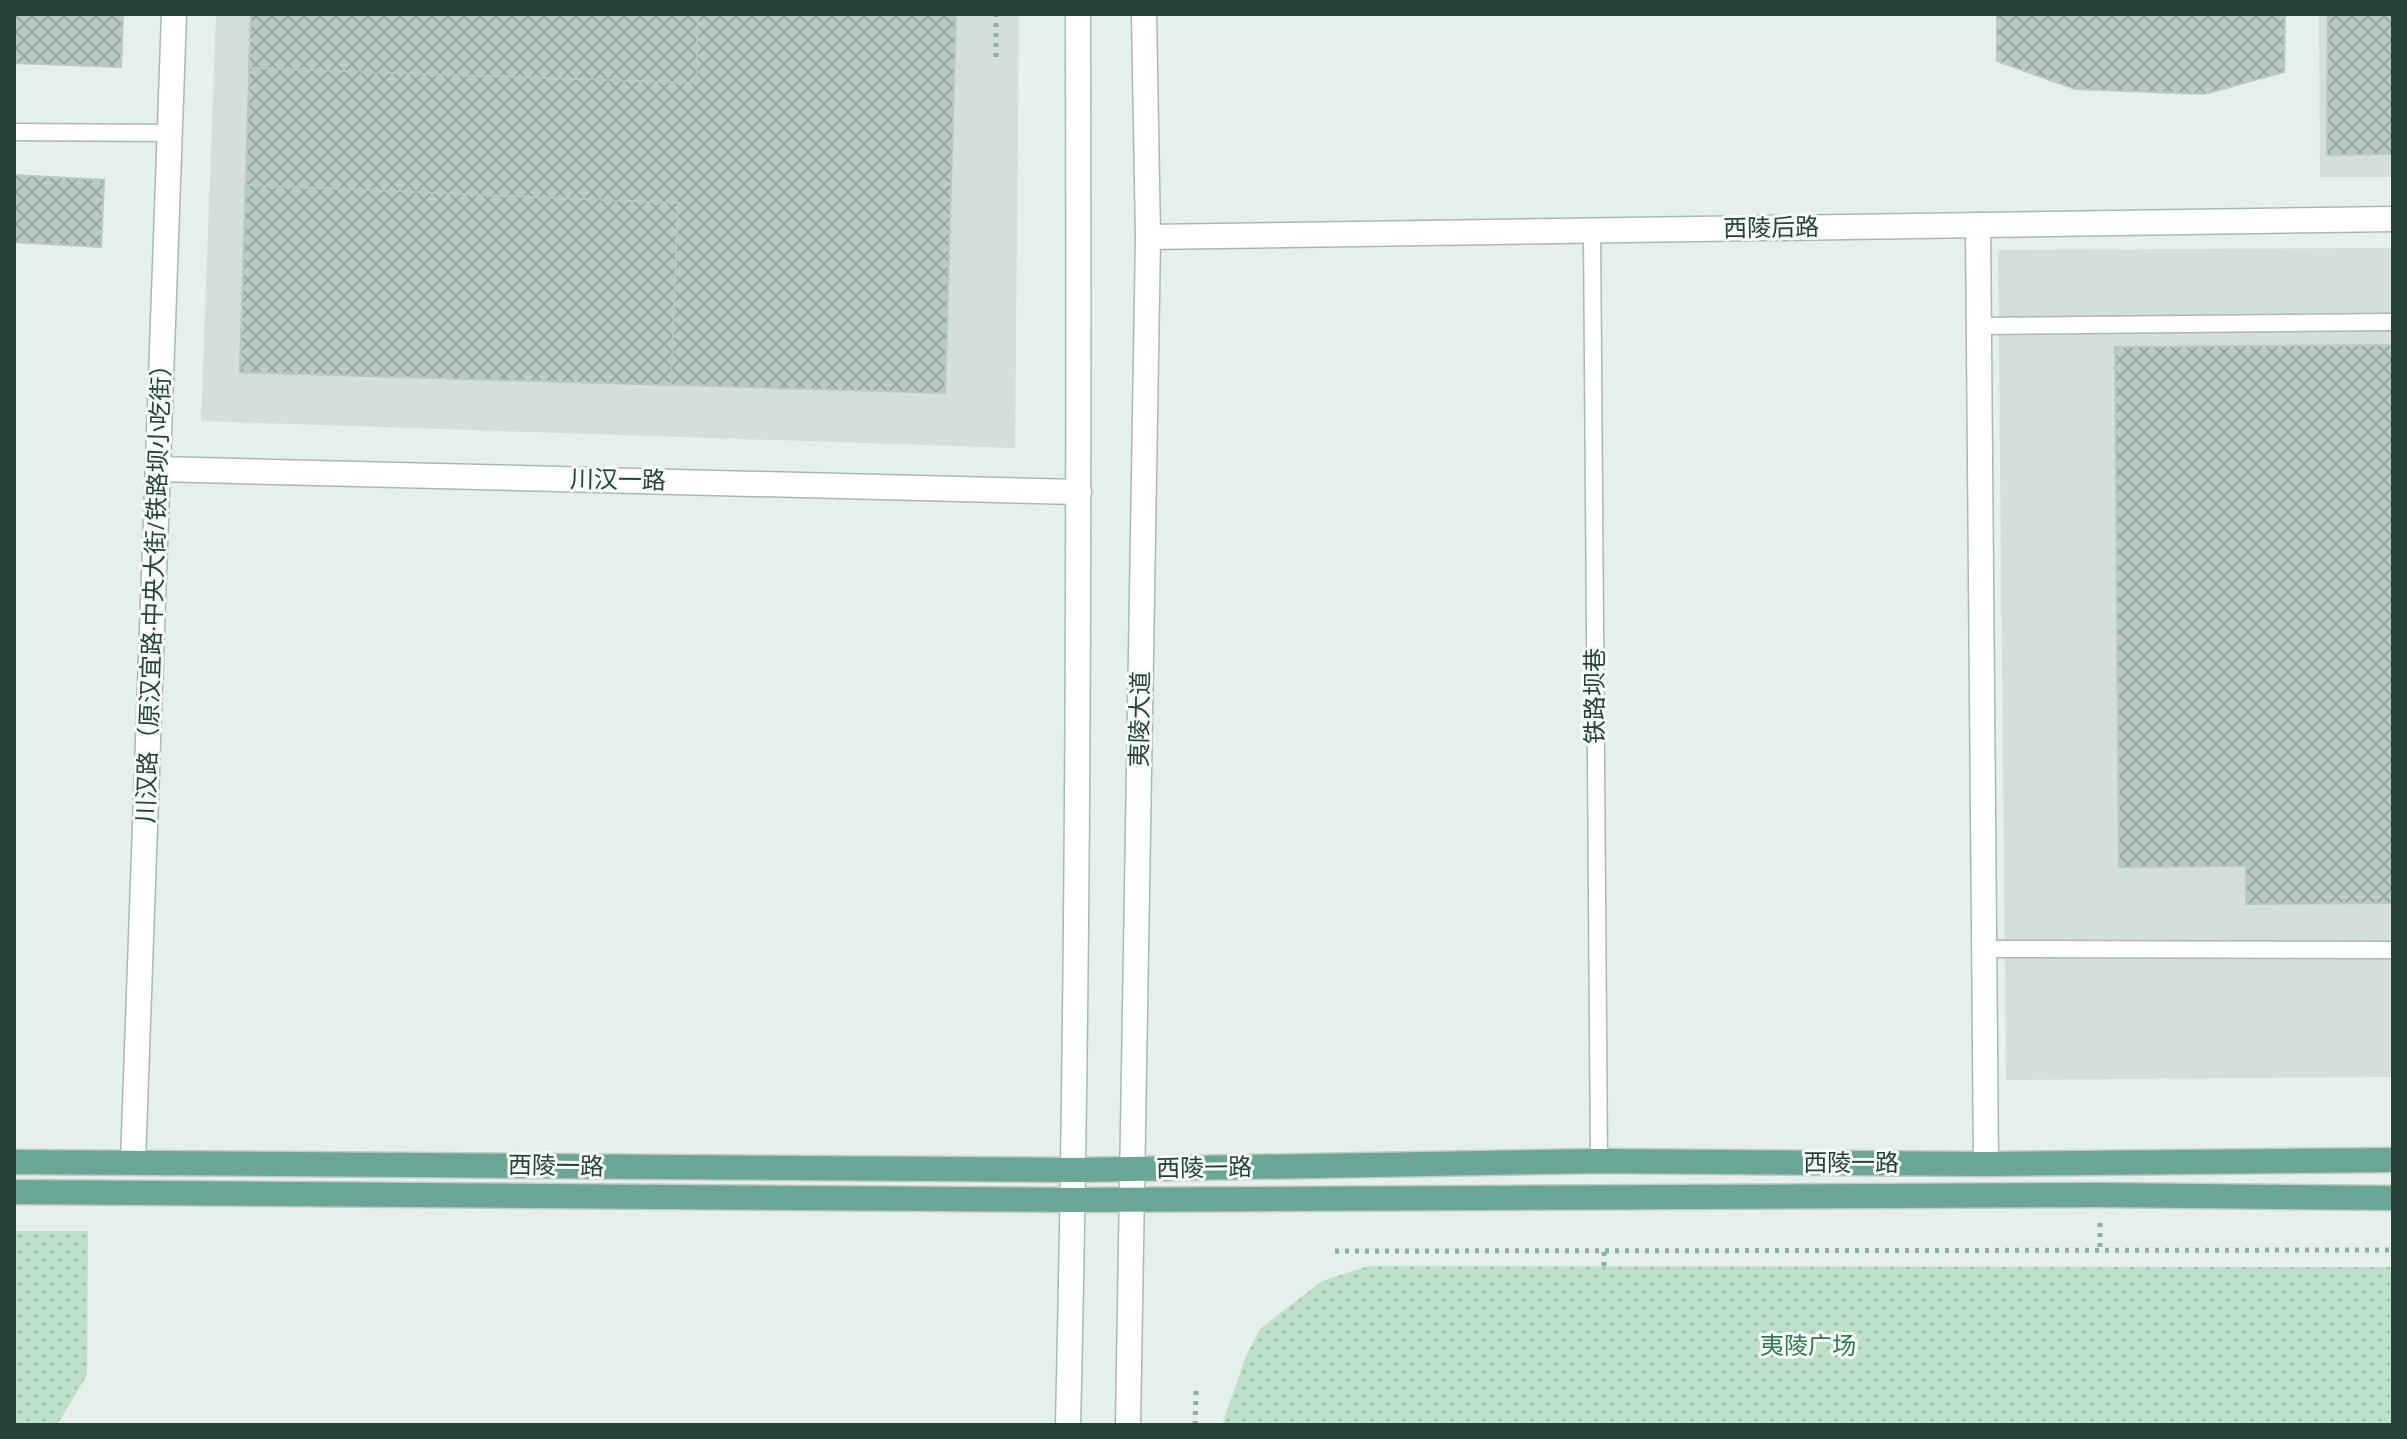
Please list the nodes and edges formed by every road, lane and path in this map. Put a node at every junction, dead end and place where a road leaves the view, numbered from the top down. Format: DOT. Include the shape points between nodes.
graph roads {
  1 [pos="174,14"];
  2 [pos="996,14"];
  3 [pos="1078,14"];
  4 [pos="1144,14"];
  5 [pos="996,57"];
  6 [pos="14,132"];
  7 [pos="170,133"];
  8 [pos="2393,219"];
  9 [pos="1978,225"];
  10 [pos="1592,230"];
  11 [pos="1148,237"];
  12 [pos="2393,322"];
  13 [pos="1978,326"];
  14 [pos="158,469"];
  15 [pos="1079,492"];
  16 [pos="1983,949"];
  17 [pos="2393,950"];
  18 [pos="2393,1160"];
  19 [pos="1599,1161"];
  20 [pos="14,1162"];
  21 [pos="133,1162"];
  22 [pos="1986,1164"];
  23 [pos="1074,1170"];
  24 [pos="1133,1170"];
  25 [pos="14,1192"];
  26 [pos="2393,1198"];
  27 [pos="1073,1200"];
  28 [pos="1133,1200"];
  29 [pos="2393,1250"];
  30 [pos="1335,1251"];
  31 [pos="1604,1251"];
  32 [pos="1604,1266"];
  33 [pos="1196,1390"];
  34 [pos="1068,1425"];
  35 [pos="1128,1425"];
  36 [pos="1195,1425"];
  1 -- 7 [label="street, 川汉路（原汉宜路·中央大街/铁路坝小吃街）"];
  2 -- 5 [label="path"];
  3 -- 15 [label="street"];
  4 -- 11 [label="street, 夷陵大道"];
  6 -- 7 [label="lane"];
  7 -- 14 [label="street, 川汉路（原汉宜路·中央大街/铁路坝小吃街）"];
  8 -- 9 [label="street, 西陵后路"];
  9 -- 10 [label="street, 西陵后路"];
  9 -- 13 [label="street"];
  10 -- 11 [label="street, 西陵后路"];
  10 -- 19 [label="lane, 铁路坝巷"];
  11 -- 24 [label="street, 夷陵大道"];
  12 -- 13 [label="lane"];
  13 -- 16 [label="street"];
  14 -- 15 [label="street, 川汉一路"];
  14 -- 21 [label="street, 川汉路（原汉宜路·中央大街/铁路坝小吃街）"];
  15 -- 23 [label="street"];
  16 -- 17 [label="lane"];
  16 -- 22 [label="street"];
  18 -- 22 [label="main road, 西陵一路"];
  19 -- 22 [label="main road, 西陵一路"];
  19 -- 24 [label="main road, 西陵一路"];
  20 -- 21 [label="main road, 西陵一路"];
  21 -- 23 [label="main road, 西陵一路"];
  23 -- 24 [label="main road, 西陵一路"];
  23 -- 27 [label="street"];
  24 -- 28 [label="street, 夷陵大道"];
  25 -- 27 [label="main road, 西陵一路"];
  26 -- 28 [label="main road, 西陵一路"];
  27 -- 28 [label="main road, 西陵一路"];
  27 -- 34 [label="street"];
  28 -- 35 [label="street, 夷陵大道"];
  29 -- 31 [label="path"];
  30 -- 31 [label="path"];
  31 -- 32 [label="path"];
  33 -- 36 [label="path"];
}
